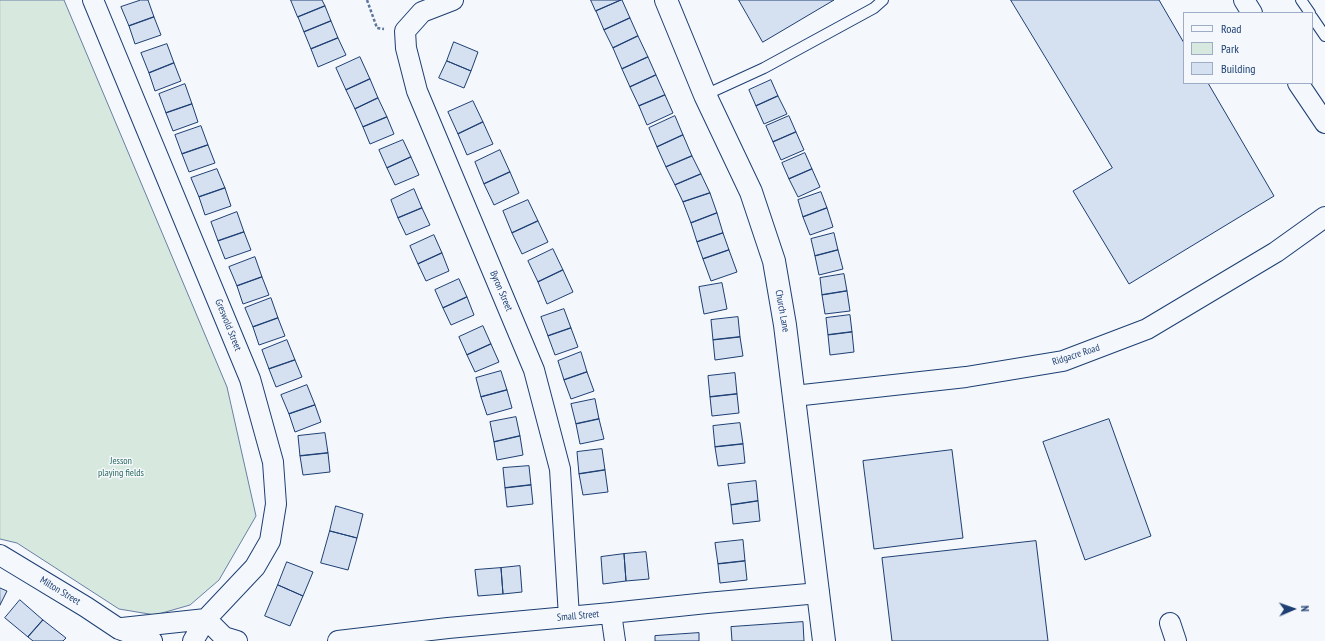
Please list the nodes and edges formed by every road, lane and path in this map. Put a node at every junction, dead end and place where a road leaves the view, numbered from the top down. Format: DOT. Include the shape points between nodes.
graph roads {
  1 [pos="93,0"];
  2 [pos="367,0"];
  3 [pos="453,0"];
  4 [pos="666,0"];
  5 [pos="883,0"];
  6 [pos="1244,0"];
  7 [pos="1301,0"];
  8 [pos="1251,12"];
  9 [pos="1309,12"];
  10 [pos="1313,18"];
  11 [pos="405,31"];
  12 [pos="1325,36"];
  13 [pos="1299,84"];
  14 [pos="705,95"];
  15 [pos="1325,123"];
  16 [pos="1325,217"];
  17 [pos="794,396"];
  18 [pos="0,555"];
  19 [pos="819,594"];
  20 [pos="611,613"];
  21 [pos="569,617"];
  22 [pos="206,620"];
  23 [pos="123,635"];
  24 [pos="449,635"];
  25 [pos="152,641"];
  26 [pos="192,641"];
  27 [pos="237,641"];
  28 [pos="338,641"];
  29 [pos="615,641"];
  30 [pos="824,641"];
  1 -- 22 [label="street, Greswold Street" via="250,378 273,462 276,504 270,541 255,568"];
  2 -- 11 [label="path" via="378,28"];
  3 -- 11 [label="street" via="422,12"];
  4 -- 14 [label="main road, Church Lane"];
  5 -- 14 [label="lane" via="874,8 764,68"];
  6 -- 8 [label="street"];
  7 -- 9 [label="lane"];
  10 -- 12 [label="lane"];
  11 -- 21 [label="street, Byron Street" via="406,48 417,91 534,370 560,469"];
  13 -- 15 [label="street"];
  14 -- 17 [label="main road, Church Lane" via="751,192 774,261"];
  16 -- 17 [label="street, Ridgacre Road" via="1276,252 1147,329 1063,361 966,377"];
  17 -- 19 [label="main road, Church Lane"];
  18 -- 23 [label="street, Milton Street" via="86,607"];
  19 -- 20 [label="street, Small Street"];
  19 -- 30 [label="main road, Church Lane"];
  20 -- 21 [label="street, Small Street"];
  20 -- 29 [label="street"];
  21 -- 24 [label="street, Small Street"];
  22 -- 23 [label="street"];
  22 -- 26 [label="street, Greswold Street"];
  22 -- 27 [label="street" via="224,637"];
  23 -- 25 [label="street, Milton Street"];
  24 -- 28 [label="street, Small Street"];
}
